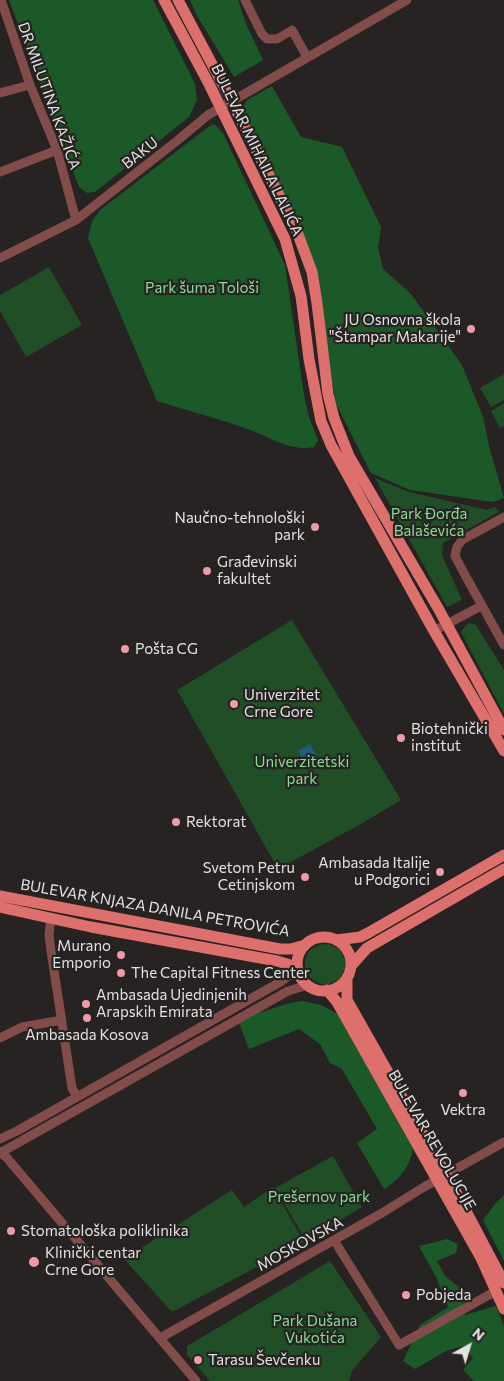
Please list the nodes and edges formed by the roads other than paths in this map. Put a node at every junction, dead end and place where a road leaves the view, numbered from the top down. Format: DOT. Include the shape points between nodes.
graph roads {
  1 [pos="164,0"];
  2 [pos="178,0"];
  3 [pos="245,0"];
  4 [pos="407,0"];
  5 [pos="1,5"];
  6 [pos="307,57"];
  7 [pos="30,85"];
  8 [pos="0,93"];
  9 [pos="232,100"];
  10 [pos="220,107"];
  11 [pos="57,150"];
  12 [pos="0,172"];
  13 [pos="76,220"];
  14 [pos="0,258"];
  15 [pos="504,517"];
  16 [pos="481,606"];
  17 [pos="447,624"];
  18 [pos="434,631"];
  19 [pos="504,645"];
  20 [pos="504,730"];
  21 [pos="504,752"];
  22 [pos="504,855"];
  23 [pos="504,869"];
  24 [pos="0,896"];
  25 [pos="0,907"];
  26 [pos="50,918"];
  27 [pos="336,940"];
  28 [pos="304,945"];
  29 [pos="351,966"];
  30 [pos="297,968"];
  31 [pos="347,978"];
  32 [pos="308,985"];
  33 [pos="326,990"];
  34 [pos="62,1020"];
  35 [pos="0,1038"];
  36 [pos="77,1097"];
  37 [pos="0,1138"];
  38 [pos="504,1142"];
  39 [pos="3,1153"];
  40 [pos="441,1177"];
  41 [pos="334,1240"];
  42 [pos="500,1287"];
  43 [pos="504,1309"];
  44 [pos="160,1338"];
  45 [pos="196,1381"];
  1 -- 10 [label="main road, BULEVAR MIHAILA LALIĆA"];
  2 -- 9 [label="main road, BULEVAR MIHAILA LALIĆA"];
  3 -- 6 [label="street" via="267,39 277,39 292,30"];
  4 -- 6 [label="street, BAKU"];
  5 -- 7 [label="street, DR MILUTINA KAŽIĆA"];
  6 -- 9 [label="street, BAKU"];
  7 -- 8 [label="street"];
  7 -- 11 [label="street, DR MILUTINA KAŽIĆA"];
  9 -- 10 [label="street, BAKU"];
  9 -- 17 [label="main road, BULEVAR MIHAILA LALIĆA" via="296,229 312,272 328,394 342,440"];
  10 -- 13 [label="street, BAKU"];
  10 -- 18 [label="main road, BULEVAR MIHAILA LALIĆA" via="285,239 301,296 321,421 331,445"];
  11 -- 12 [label="street"];
  11 -- 13 [label="street, DR MILUTINA KAŽIĆA"];
  13 -- 14 [label="street, BAKU"];
  15 -- 16 [label="street" via="462,540 456,551 455,556"];
  16 -- 17 [label="street"];
  16 -- 19 [label="street"];
  17 -- 18 [label="street"];
  17 -- 20 [label="main road, BULEVAR MIHAILA LALIĆA"];
  18 -- 21 [label="main road, BULEVAR MIHAILA LALIĆA"];
  22 -- 27 [label="main road" via="368,933"];
  23 -- 29 [label="main road" via="367,948"];
  24 -- 28 [label="main road, BULEVAR KNJAZA DANILA PETROVIĆA" via="280,949"];
  25 -- 26 [label="main road, BULEVAR KNJAZA DANILA PETROVIĆA"];
  26 -- 30 [label="main road, BULEVAR KNJAZA DANILA PETROVIĆA" via="277,961"];
  26 -- 34 [label="street" via="49,935"];
  27 -- 28 [label="main road" via="317,938"];
  27 -- 29 [label="main road" via="346,948"];
  28 -- 30 [label="main road" via="298,955"];
  29 -- 31 [label="main road"];
  30 -- 32 [label="main road"];
  30 -- 36 [label="street" via="282,981"];
  31 -- 33 [label="main road" via="340,985"];
  31 -- 40 [label="main road, BULEVAR REVOLUCIJE" via="348,1000"];
  32 -- 33 [label="main road"];
  32 -- 39 [label="street" via="288,991"];
  33 -- 40 [label="main road, BULEVAR REVOLUCIJE" via="337,1002"];
  34 -- 35 [label="street" via="22,1027"];
  34 -- 36 [label="street" via="72,1088"];
  36 -- 37 [label="street"];
  37 -- 39 [label="street"];
  38 -- 40 [label="street, MOSKOVSKA"];
  39 -- 44 [label="street"];
  40 -- 41 [label="street, MOSKOVSKA"];
  40 -- 42 [label="main road, BULEVAR REVOLUCIJE"];
  41 -- 42 [label="street" via="399,1345"];
  41 -- 44 [label="street, MOSKOVSKA"];
  42 -- 43 [label="main road, BULEVAR REVOLUCIJE"];
  44 -- 45 [label="street"];
}
